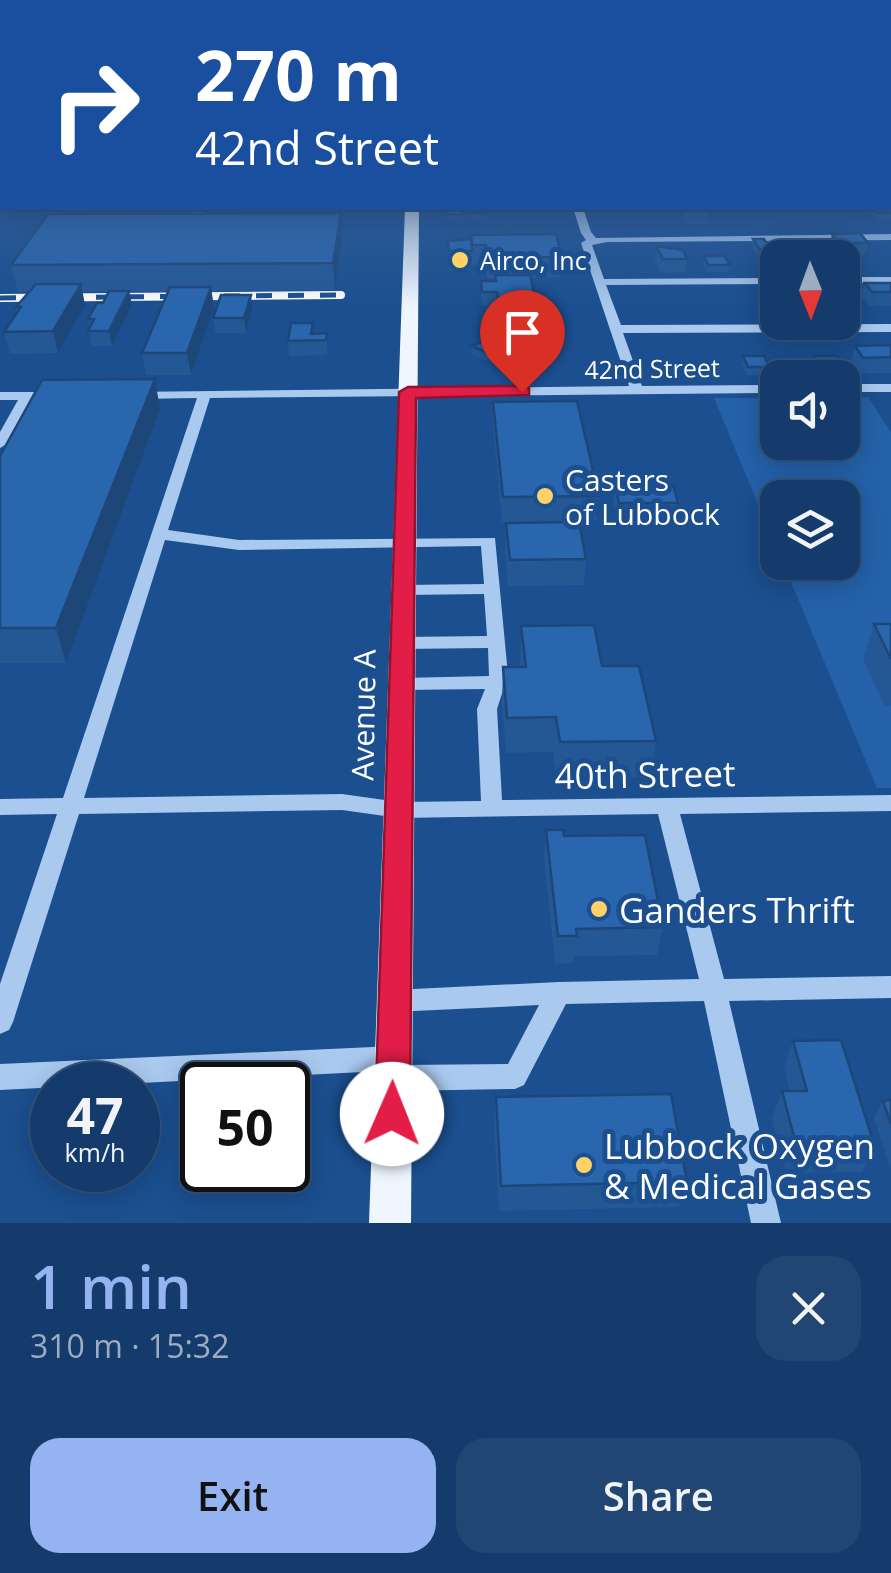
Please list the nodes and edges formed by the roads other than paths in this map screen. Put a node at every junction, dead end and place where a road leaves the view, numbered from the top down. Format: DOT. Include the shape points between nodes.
graph roads {
  1 [pos="201,210"];
  2 [pos="412,210"];
  3 [pos="579,210"];
  4 [pos="209,221"];
  5 [pos="174,222"];
  6 [pos="192,222"];
  7 [pos="891,238"];
  8 [pos="594,242"];
  9 [pos="760,280"];
  10 [pos="860,280"];
  11 [pos="891,280"];
  12 [pos="599,282"];
  13 [pos="891,328"];
  14 [pos="616,329"];
  15 [pos="860,388"];
  16 [pos="891,388"];
  17 [pos="760,389"];
  18 [pos="637,390"];
  19 [pos="408,392"];
  20 [pos="205,394"];
  21 [pos="126,395"];
  22 [pos="0,396"];
  23 [pos="27,396"];
  24 [pos="66,396"];
  25 [pos="0,444"];
  26 [pos="158,534"];
  27 [pos="404,542"];
  28 [pos="492,588"];
  29 [pos="404,590"];
  30 [pos="496,642"];
  31 [pos="402,643"];
  32 [pos="496,682"];
  33 [pos="402,684"];
  34 [pos="891,803"];
  35 [pos="68,806"];
  36 [pos="666,806"];
  37 [pos="0,807"];
  38 [pos="492,809"];
  39 [pos="399,810"];
  40 [pos="891,987"];
  41 [pos="714,989"];
  42 [pos="559,993"];
  43 [pos="392,1001"];
  44 [pos="0,1022"];
  45 [pos="393,1068"];
  46 [pos="0,1077"];
  47 [pos="390,1223"];
  48 [pos="766,1223"];
  1 -- 6 [label="street"];
  2 -- 19 [label="main road, Avenue A"];
  3 -- 8 [label="street"];
  4 -- 6 [label="street"];
  5 -- 6 [label="street"];
  7 -- 8 [label="street"];
  8 -- 12 [label="street" via="586,243 587,254"];
  9 -- 12 [label="street"];
  10 -- 11 [label="street"];
  12 -- 14 [label="street"];
  13 -- 14 [label="street"];
  14 -- 18 [label="street"];
  15 -- 16 [label="street"];
  17 -- 18 [label="street, 42nd Street"];
  18 -- 19 [label="street, 42nd Street"];
  19 -- 20 [label="street, 42nd Street"];
  19 -- 27 [label="main road, Avenue A"];
  20 -- 21 [label="street, 42nd Street"];
  20 -- 26 [label="street"];
  22 -- 23 [label="street"];
  23 -- 24 [label="street"];
  23 -- 25 [label="street"];
  26 -- 27 [label="street" via="239,545"];
  26 -- 35 [label="street"];
  27 -- 28 [label="street" via="489,541"];
  27 -- 29 [label="main road, Avenue A"];
  28 -- 29 [label="street"];
  28 -- 30 [label="street"];
  29 -- 31 [label="main road, Avenue A"];
  30 -- 31 [label="street"];
  30 -- 32 [label="street"];
  31 -- 33 [label="main road, Avenue A"];
  32 -- 33 [label="street"];
  32 -- 38 [label="street" via="487,710"];
  33 -- 39 [label="main road, Avenue A"];
  34 -- 36 [label="street, 40th Street"];
  35 -- 37 [label="street, 40th Street"];
  35 -- 39 [label="street, 40th Street" via="342,802"];
  35 -- 44 [label="street"];
  36 -- 38 [label="street, 40th Street"];
  36 -- 41 [label="street"];
  38 -- 39 [label="street, 40th Street"];
  39 -- 43 [label="main road, Avenue A"];
  40 -- 41 [label="street"];
  41 -- 42 [label="street"];
  41 -- 48 [label="street"];
  42 -- 43 [label="street"];
  42 -- 45 [label="street" via="516,1076"];
  43 -- 45 [label="main road, Avenue A"];
  45 -- 46 [label="street"];
  45 -- 47 [label="main road, Avenue A"];
}
